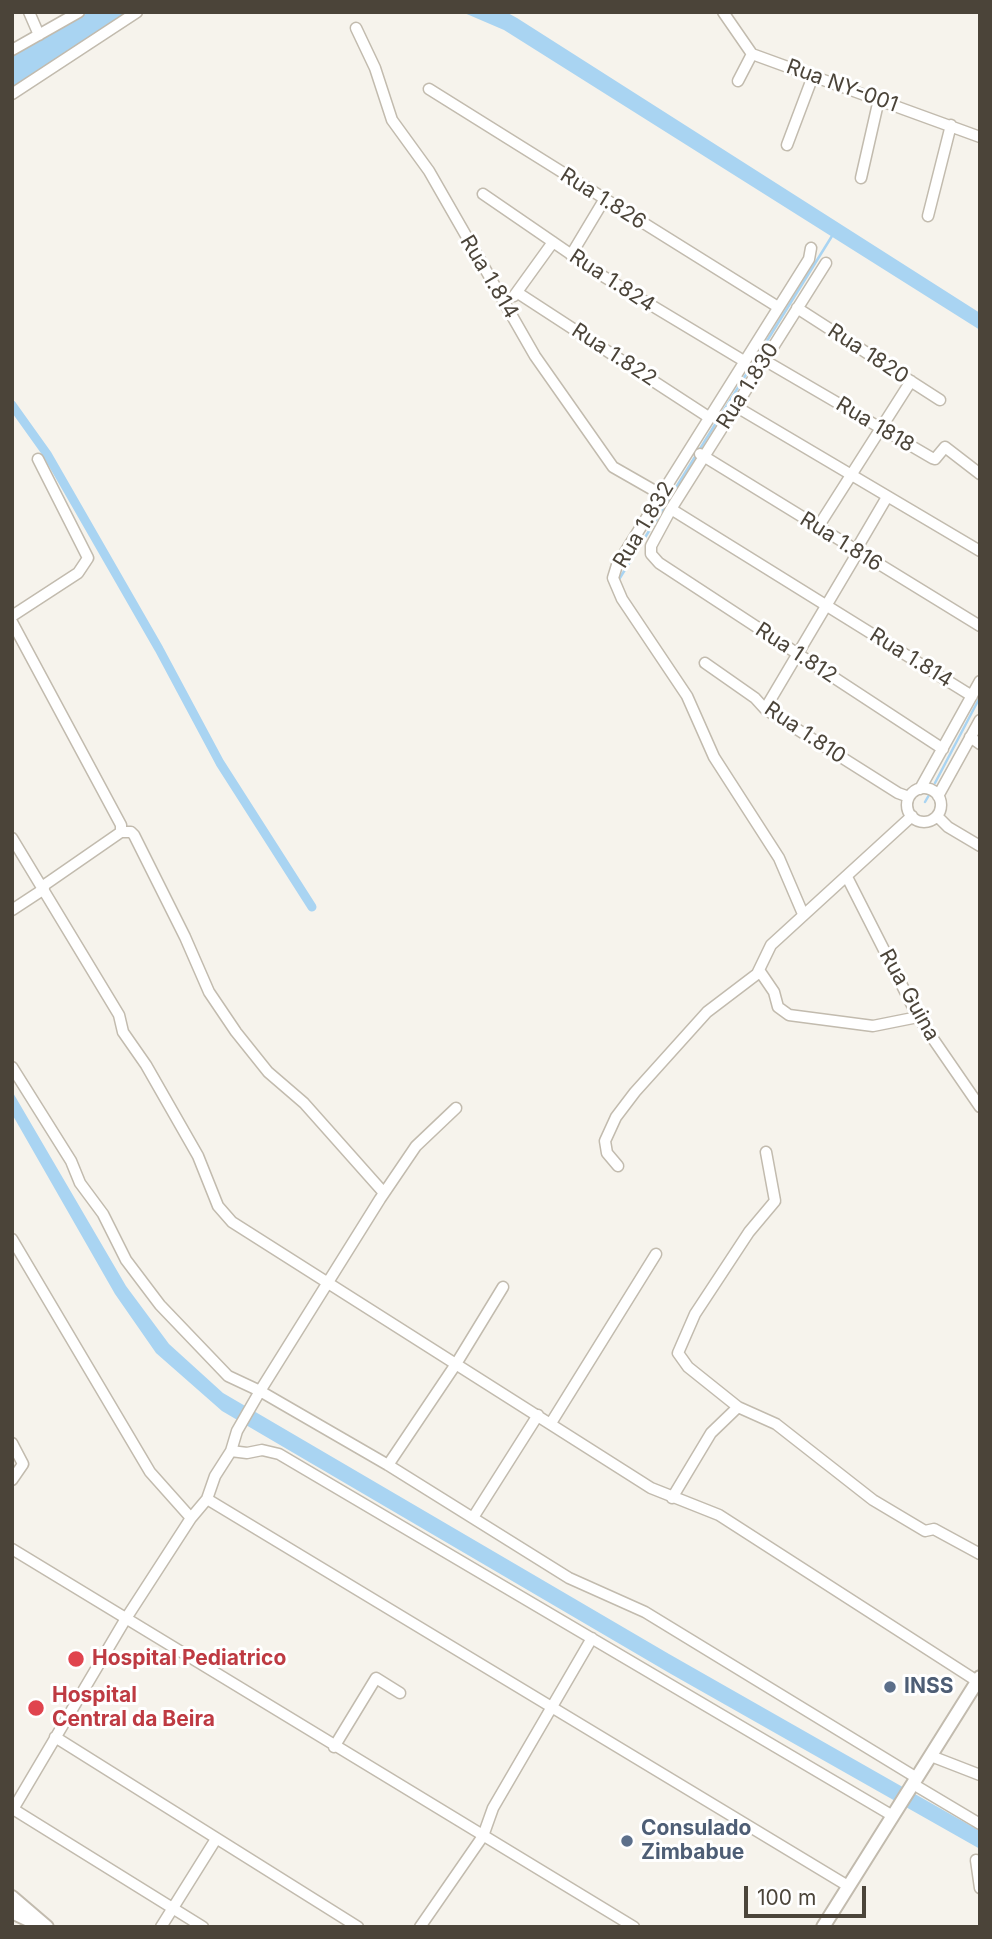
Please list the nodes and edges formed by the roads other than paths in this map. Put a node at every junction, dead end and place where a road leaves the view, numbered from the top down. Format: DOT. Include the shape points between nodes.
graph roads {
  1 [pos="29,12"];
  2 [pos="79,12"];
  3 [pos="137,12"];
  4 [pos="723,12"];
  5 [pos="356,28"];
  6 [pos="38,35"];
  7 [pos="12,50"];
  8 [pos="752,54"];
  9 [pos="813,76"];
  10 [pos="738,81"];
  11 [pos="429,89"];
  12 [pos="12,94"];
  13 [pos="879,99"];
  14 [pos="951,125"];
  15 [pos="980,137"];
  16 [pos="787,145"];
  17 [pos="861,178"];
  18 [pos="484,194"];
  19 [pos="604,201"];
  20 [pos="928,216"];
  21 [pos="553,242"];
  22 [pos="811,248"];
  23 [pos="570,255"];
  24 [pos="827,263"];
  25 [pos="517,293"];
  26 [pos="507,304"];
  27 [pos="778,307"];
  28 [pos="797,308"];
  29 [pos="764,360"];
  30 [pos="744,361"];
  31 [pos="911,381"];
  32 [pos="940,401"];
  33 [pos="735,406"];
  34 [pos="710,418"];
  35 [pos="881,428"];
  36 [pos="691,449"];
  37 [pos="704,457"];
  38 [pos="38,459"];
  39 [pos="980,474"];
  40 [pos="852,478"];
  41 [pos="662,495"];
  42 [pos="887,497"];
  43 [pos="671,509"];
  44 [pos="818,527"];
  45 [pos="859,548"];
  46 [pos="980,551"];
  47 [pos="651,554"];
  48 [pos="829,606"];
  49 [pos="12,616"];
  50 [pos="12,622"];
  51 [pos="980,626"];
  52 [pos="798,655"];
  53 [pos="705,663"];
  54 [pos="980,681"];
  55 [pos="972,696"];
  56 [pos="765,709"];
  57 [pos="980,720"];
  58 [pos="970,737"];
  59 [pos="980,744"];
  60 [pos="943,749"];
  61 [pos="920,789"];
  62 [pos="938,796"];
  63 [pos="909,797"];
  64 [pos="912,816"];
  65 [pos="937,816"];
  66 [pos="121,832"];
  67 [pos="12,838"];
  68 [pos="980,846"];
  69 [pos="847,877"];
  70 [pos="44,888"];
  71 [pos="12,910"];
  72 [pos="803,914"];
  73 [pos="760,970"];
  74 [pos="918,1017"];
  75 [pos="12,1067"];
  76 [pos="980,1107"];
  77 [pos="456,1108"];
  78 [pos="766,1152"];
  79 [pos="618,1166"];
  80 [pos="384,1193"];
  81 [pos="12,1240"];
  82 [pos="656,1254"];
  83 [pos="329,1286"];
  84 [pos="503,1287"];
  85 [pos="456,1364"];
  86 [pos="260,1391"];
  87 [pos="738,1407"];
  88 [pos="538,1415"];
  89 [pos="551,1423"];
  90 [pos="12,1443"];
  91 [pos="231,1451"];
  92 [pos="388,1465"];
  93 [pos="12,1480"];
  94 [pos="207,1499"];
  95 [pos="672,1499"];
  96 [pos="474,1516"];
  97 [pos="191,1518"];
  98 [pos="12,1549"];
  99 [pos="980,1554"];
  100 [pos="125,1620"];
  101 [pos="592,1638"];
  102 [pos="979,1679"];
  103 [pos="400,1693"];
  104 [pos="551,1708"];
  105 [pos="55,1737"];
  106 [pos="334,1747"];
  107 [pos="931,1756"];
  108 [pos="980,1776"];
  109 [pos="913,1784"];
  110 [pos="13,1810"];
  111 [pos="894,1814"];
  112 [pos="980,1825"];
  113 [pos="483,1836"];
  114 [pos="216,1839"];
  115 [pos="976,1860"];
  116 [pos="848,1886"];
  117 [pos="980,1888"];
  118 [pos="12,1897"];
  119 [pos="172,1908"];
  120 [pos="12,1912"];
  121 [pos="41,1927"];
  122 [pos="47,1927"];
  123 [pos="161,1927"];
  124 [pos="203,1927"];
  125 [pos="358,1927"];
  126 [pos="420,1927"];
  127 [pos="634,1927"];
  128 [pos="823,1927"];
  1 -- 6 [label="street"];
  2 -- 6 [label="street"];
  3 -- 12 [label="street"];
  4 -- 8 [label="street"];
  5 -- 26 [label="street, Rua 1.814" via="392,120 429,171"];
  6 -- 7 [label="street"];
  8 -- 9 [label="street, Rua NY-001"];
  8 -- 10 [label="street"];
  9 -- 13 [label="street, Rua NY-001"];
  9 -- 16 [label="street"];
  11 -- 19 [label="street, Rua 1.826"];
  13 -- 14 [label="street, Rua NY-001"];
  13 -- 17 [label="street"];
  14 -- 15 [label="street, Rua NY-001"];
  14 -- 20 [label="street"];
  18 -- 21 [label="street, Rua 1.824"];
  19 -- 23 [label="street"];
  19 -- 27 [label="street, Rua 1.826"];
  21 -- 23 [label="street, Rua 1.824"];
  21 -- 25 [label="street"];
  22 -- 27 [label="street, Rua 1.832" via="809,259"];
  23 -- 30 [label="street, Rua 1.824"];
  24 -- 28 [label="street, Rua 1.830"];
  25 -- 26 [label="street"];
  25 -- 34 [label="street, Rua 1.822"];
  26 -- 41 [label="street, Rua 1.814" via="535,356 599,451 625,476"];
  27 -- 30 [label="street, Rua 1.832"];
  28 -- 29 [label="street, Rua 1.830"];
  28 -- 31 [label="street, Rua 1820"];
  29 -- 33 [label="street, Rua 1.830"];
  29 -- 35 [label="street, Rua 1818"];
  30 -- 34 [label="street, Rua 1.832"];
  31 -- 32 [label="street, Rua 1820"];
  31 -- 35 [label="street"];
  33 -- 37 [label="street, Rua 1.830"];
  33 -- 40 [label="street"];
  34 -- 36 [label="street, Rua 1.832"];
  35 -- 39 [label="street, Rua 1818" via="932,458 945,447"];
  35 -- 40 [label="street"];
  36 -- 37 [label="street, Rua 1.816"];
  36 -- 41 [label="street, Rua 1.832"];
  37 -- 43 [label="street, Rua 1.830"];
  37 -- 44 [label="street, Rua 1.816"];
  38 -- 49 [label="street" via="88,558 78,573"];
  40 -- 42 [label="street"];
  40 -- 44 [label="street"];
  41 -- 72 [label="street, Rua 1.832" via="617,565 612,578 615,588 687,696 715,757 779,858"];
  42 -- 45 [label="street"];
  42 -- 46 [label="street"];
  43 -- 47 [label="street, Rua 1.830"];
  43 -- 48 [label="street, Rua 1.814"];
  44 -- 45 [label="street, Rua 1.816"];
  45 -- 48 [label="street"];
  45 -- 51 [label="street, Rua 1.816"];
  47 -- 52 [label="street, Rua 1.812"];
  48 -- 52 [label="street"];
  48 -- 55 [label="street, Rua 1.814"];
  50 -- 66 [label="street"];
  52 -- 56 [label="street"];
  52 -- 60 [label="street, Rua 1.812"];
  53 -- 56 [label="street, Rua 1.810"];
  54 -- 55 [label="street"];
  55 -- 60 [label="street"];
  56 -- 63 [label="street, Rua 1.810"];
  57 -- 58 [label="street"];
  58 -- 59 [label="street"];
  58 -- 62 [label="street"];
  60 -- 61 [label="street"];
  61 -- 62 [label="street"];
  61 -- 63 [label="street"];
  62 -- 65 [label="street"];
  63 -- 64 [label="street"];
  64 -- 65 [label="street" via="922,821"];
  64 -- 69 [label="street"];
  65 -- 68 [label="street"];
  66 -- 70 [label="street"];
  66 -- 80 [label="street" via="134,835 209,992 236,1032 268,1072 304,1102"];
  67 -- 70 [label="street"];
  69 -- 72 [label="street"];
  69 -- 74 [label="street, Rua Guina"];
  70 -- 71 [label="street"];
  70 -- 83 [label="street" via="198,1156 223,1213"];
  72 -- 73 [label="street" via="771,944"];
  73 -- 74 [label="street" via="778,1007 789,1015 873,1026"];
  73 -- 79 [label="street" via="706,1012 616,1116 605,1141 607,1153"];
  74 -- 76 [label="street, Rua Guina"];
  75 -- 86 [label="street" via="103,1214 126,1260 160,1305 228,1376"];
  77 -- 80 [label="street" via="415,1146"];
  78 -- 87 [label="street" via="775,1200 695,1314 678,1353 688,1367"];
  80 -- 83 [label="street"];
  81 -- 97 [label="street" via="150,1472"];
  82 -- 89 [label="street"];
  83 -- 85 [label="street"];
  83 -- 86 [label="street"];
  84 -- 85 [label="street"];
  85 -- 88 [label="street"];
  85 -- 92 [label="street"];
  86 -- 91 [label="street"];
  86 -- 92 [label="street"];
  87 -- 95 [label="street" via="711,1433"];
  87 -- 99 [label="street" via="776,1424 873,1500 925,1531 934,1529"];
  88 -- 89 [label="street"];
  88 -- 96 [label="street"];
  89 -- 95 [label="street"];
  90 -- 93 [label="street" via="23,1464"];
  91 -- 94 [label="street"];
  91 -- 101 [label="street" via="279,1454"];
  92 -- 96 [label="street"];
  94 -- 97 [label="street"];
  94 -- 104 [label="street"];
  95 -- 102 [label="street" via="719,1515"];
  96 -- 109 [label="street" via="569,1578 645,1612"];
  97 -- 100 [label="street"];
  98 -- 100 [label="street"];
  100 -- 105 [label="street"];
  100 -- 106 [label="street"];
  101 -- 104 [label="street"];
  101 -- 111 [label="street"];
  102 -- 107 [label="street"];
  103 -- 106 [label="street" via="376,1678"];
  104 -- 113 [label="street" via="493,1808"];
  104 -- 116 [label="street"];
  105 -- 110 [label="street"];
  105 -- 114 [label="street"];
  106 -- 113 [label="street"];
  107 -- 108 [label="street"];
  107 -- 109 [label="street"];
  109 -- 111 [label="street"];
  109 -- 112 [label="street"];
  110 -- 119 [label="street"];
  111 -- 116 [label="street"];
  113 -- 126 [label="street"];
  113 -- 127 [label="street"];
  114 -- 119 [label="street"];
  114 -- 125 [label="street"];
  115 -- 117 [label="street"];
  116 -- 128 [label="street"];
  118 -- 122 [label="street"];
  119 -- 123 [label="street"];
  119 -- 124 [label="street"];
  120 -- 121 [label="street"];
}
